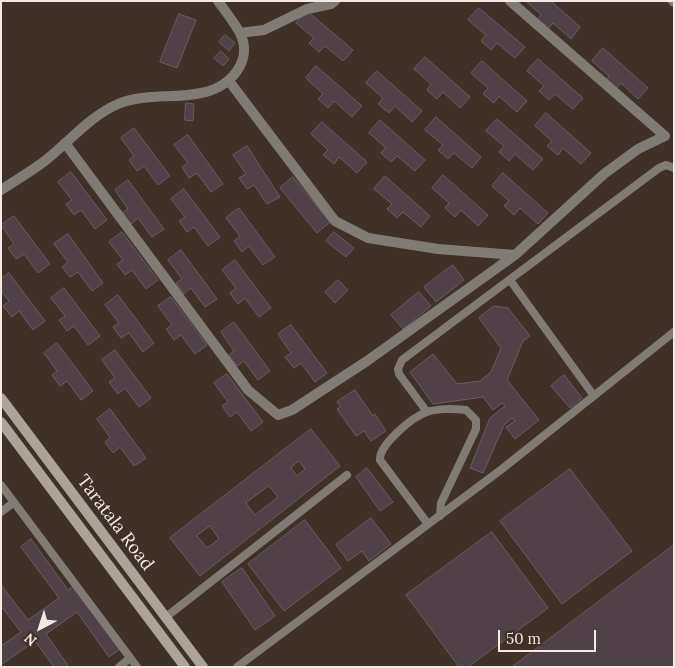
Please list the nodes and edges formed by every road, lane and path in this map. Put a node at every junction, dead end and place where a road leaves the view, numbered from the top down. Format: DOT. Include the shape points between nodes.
graph roads {
  1 [pos="218,1"];
  2 [pos="335,1"];
  3 [pos="510,1"];
  4 [pos="240,33"];
  5 [pos="229,81"];
  6 [pos="669,135"];
  7 [pos="65,143"];
  8 [pos="674,168"];
  9 [pos="1,190"];
  10 [pos="515,255"];
  11 [pos="510,280"];
  12 [pos="674,332"];
  13 [pos="594,396"];
  14 [pos="1,398"];
  15 [pos="427,412"];
  16 [pos="1,422"];
  17 [pos="347,475"];
  18 [pos="1,485"];
  19 [pos="13,503"];
  20 [pos="1,512"];
  21 [pos="440,516"];
  22 [pos="428,524"];
  23 [pos="166,617"];
  24 [pos="130,658"];
  25 [pos="119,667"];
  26 [pos="137,667"];
  27 [pos="185,667"];
  28 [pos="204,667"];
  29 [pos="237,667"];
  1 -- 4 [label="street"];
  2 -- 4 [label="street" via="296,13 264,30"];
  3 -- 6 [label="street"];
  4 -- 5 [label="street" via="244,48 240,69"];
  5 -- 7 [label="street" via="202,93 133,99 117,104"];
  5 -- 10 [label="street" via="335,220 368,238 438,249"];
  6 -- 10 [label="street" via="638,150 604,174"];
  7 -- 9 [label="street"];
  7 -- 10 [label="street" via="248,390 278,415 292,410 367,361"];
  8 -- 11 [label="lane" via="666,165 660,168"];
  11 -- 13 [label="lane"];
  11 -- 15 [label="lane" via="399,364 399,374"];
  12 -- 13 [label="lane"];
  13 -- 21 [label="lane"];
  14 -- 23 [label="main road, Taratala Road"];
  15 -- 21 [label="lane" via="466,410 476,420 476,429 441,503"];
  15 -- 22 [label="lane" via="398,432 379,455"];
  16 -- 27 [label="main road"];
  17 -- 23 [label="lane"];
  18 -- 19 [label="lane"];
  19 -- 20 [label="lane"];
  19 -- 24 [label="lane"];
  21 -- 22 [label="lane"];
  22 -- 29 [label="lane"];
  23 -- 28 [label="main road, Taratala Road"];
  24 -- 25 [label="lane"];
  24 -- 26 [label="lane"];
}
